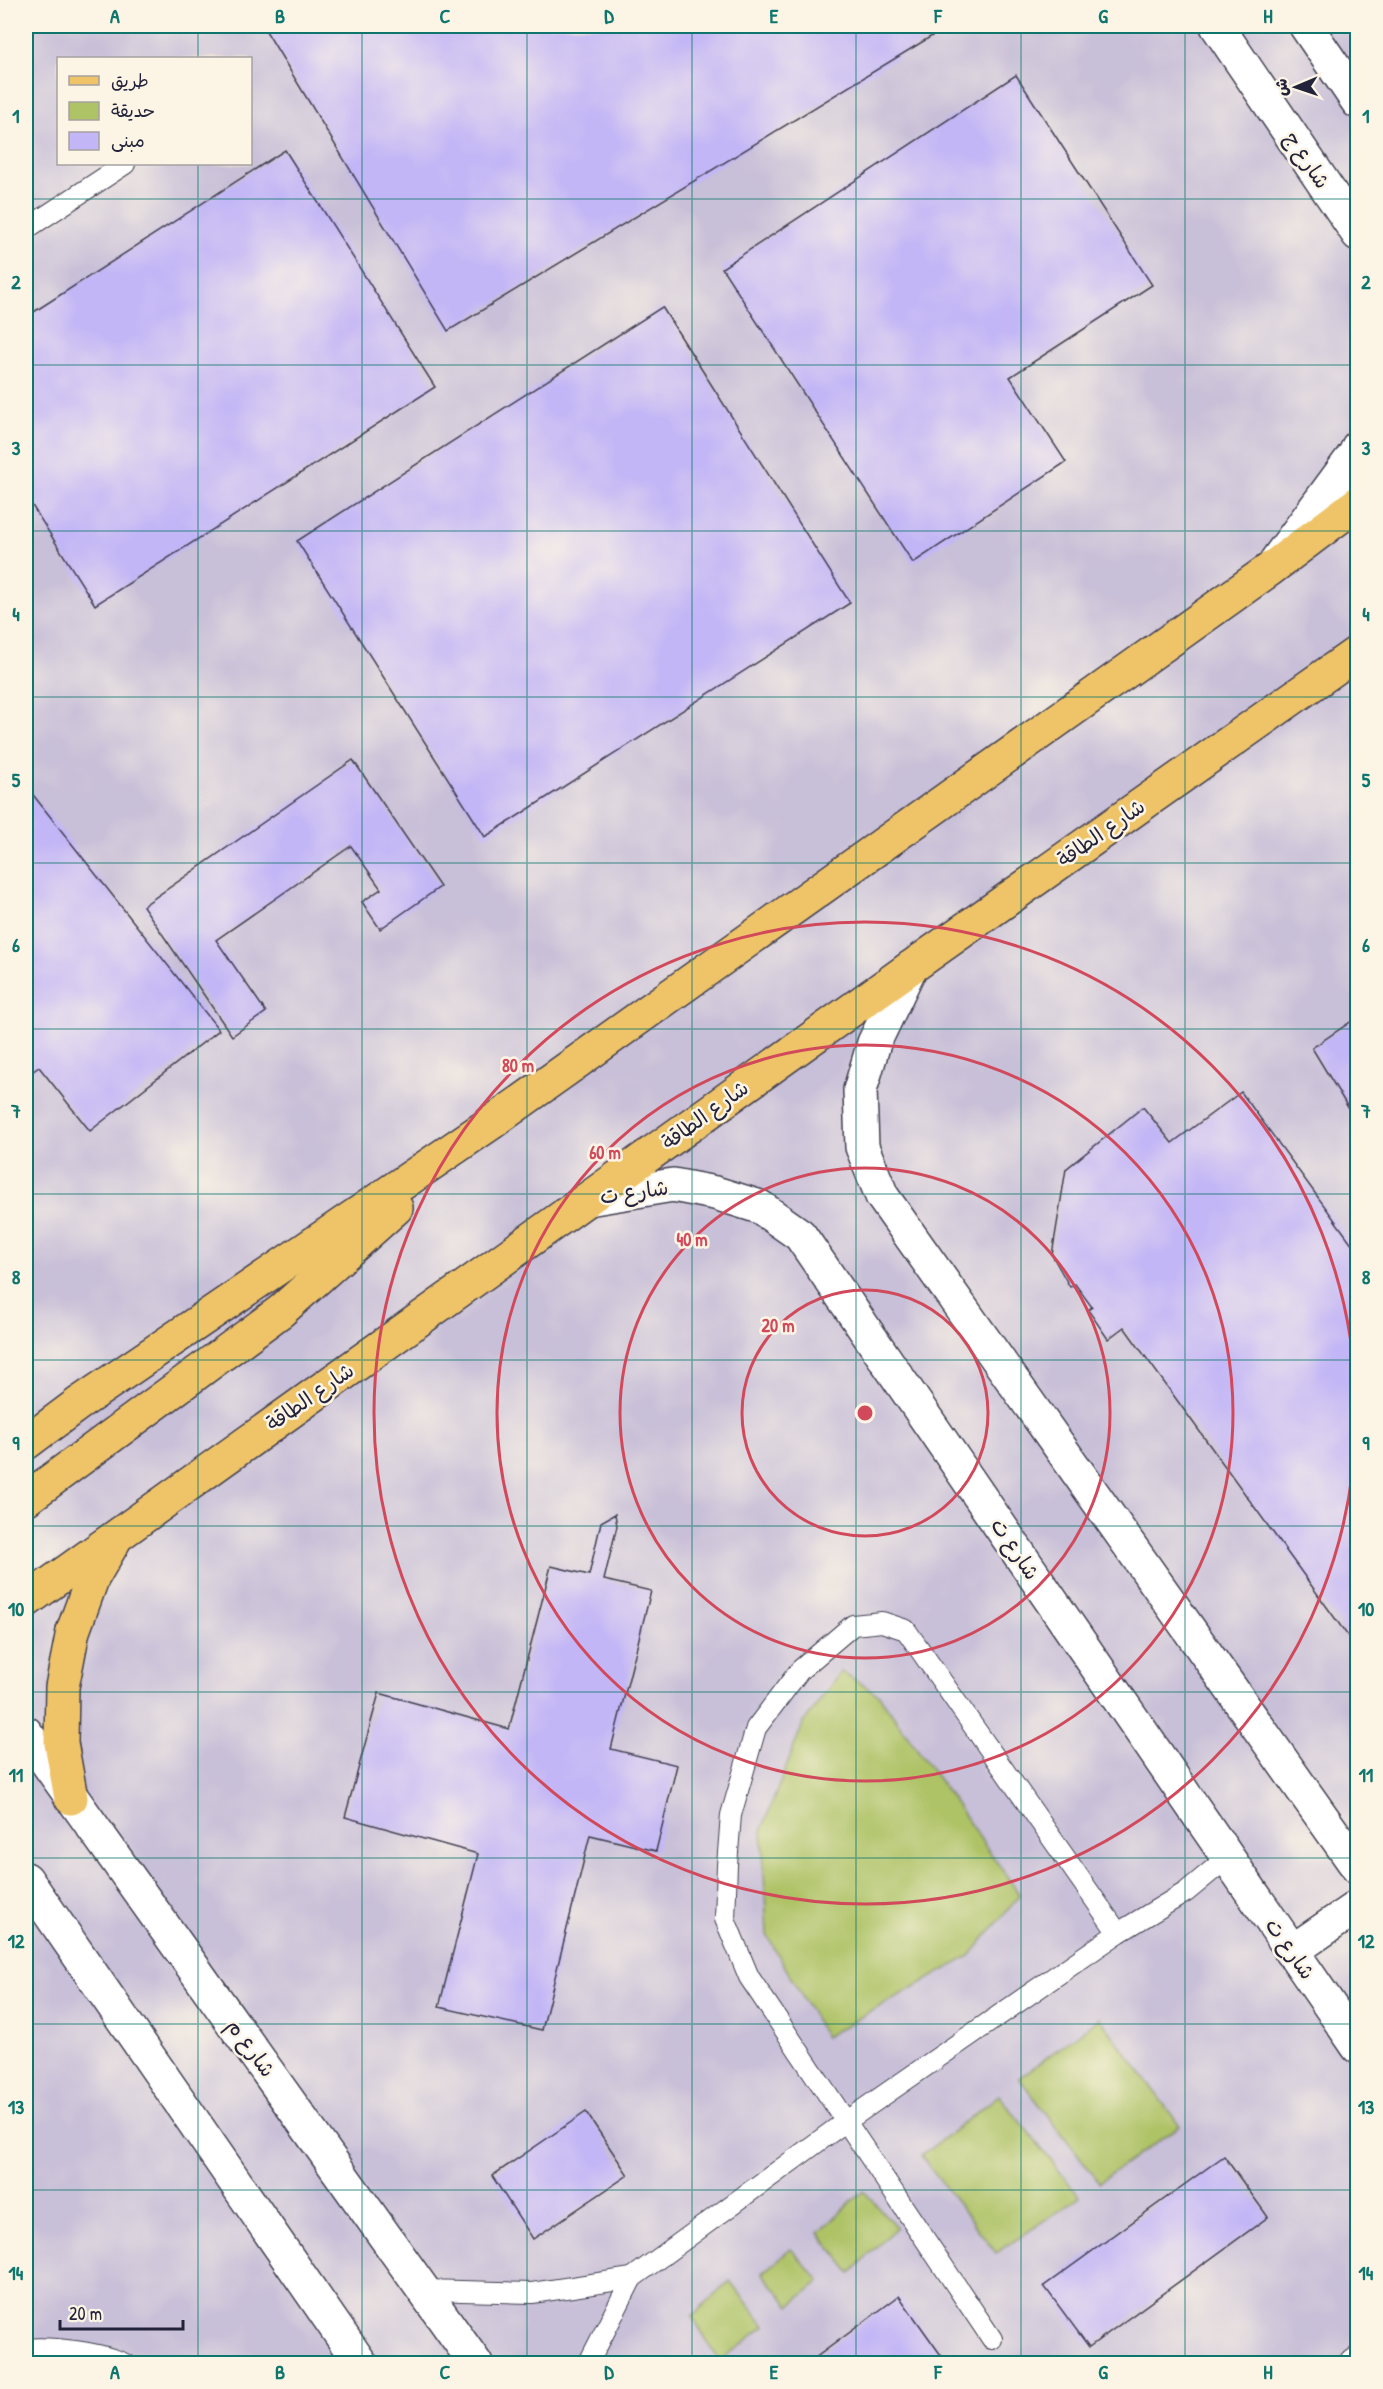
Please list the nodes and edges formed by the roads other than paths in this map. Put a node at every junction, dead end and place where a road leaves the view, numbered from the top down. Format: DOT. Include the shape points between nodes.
graph roads {
  1 [pos="1217,26"];
  2 [pos="1306,26"];
  3 [pos="1358,102"];
  4 [pos="123,165"];
  5 [pos="26,229"];
  6 [pos="1358,234"];
  7 [pos="1358,447"];
  8 [pos="1358,503"];
  9 [pos="1269,570"];
  10 [pos="1358,652"];
  11 [pos="910,968"];
  12 [pos="492,1123"];
  13 [pos="588,1199"];
  14 [pos="78,1404"];
  15 [pos="26,1415"];
  16 [pos="26,1443"];
  17 [pos="26,1499"];
  18 [pos="121,1531"];
  19 [pos="26,1600"];
  20 [pos="26,1733"];
  21 [pos="71,1798"];
  22 [pos="1227,1858"];
  23 [pos="1358,1868"];
  24 [pos="26,1879"];
  25 [pos="1358,1906"];
  26 [pos="1118,1934"];
  27 [pos="1291,1952"];
  28 [pos="1358,2047"];
  29 [pos="845,2122"];
  30 [pos="632,2278"];
  31 [pos="425,2290"];
  32 [pos="992,2339"];
  33 [pos="26,2349"];
  34 [pos="1358,2356"];
  35 [pos="125,2364"];
  36 [pos="361,2364"];
  37 [pos="476,2364"];
  38 [pos="588,2364"];
  39 [pos="1347,2364"];
  1 -- 6 [label="street, شارع ج"];
  2 -- 3 [label="street"];
  4 -- 5 [label="lane"];
  7 -- 9 [label="street"];
  8 -- 9 [label="main road"];
  9 -- 12 [label="main road"];
  10 -- 11 [label="main road, شارع الطاقة"];
  11 -- 13 [label="main road, شارع الطاقة"];
  11 -- 23 [label="street" via="874,1043 860,1090 862,1148 882,1196"];
  12 -- 14 [label="main road"];
  12 -- 17 [label="main road" via="281,1311"];
  13 -- 18 [label="main road, شارع الطاقة"];
  13 -- 22 [label="street, شارع ت" via="673,1185 760,1207 800,1235"];
  14 -- 15 [label="main road"];
  14 -- 16 [label="main road"];
  18 -- 19 [label="main road, شارع الطاقة"];
  18 -- 21 [label="main road" via="92,1579 72,1631 62,1687 62,1743"];
  20 -- 21 [label="street, شارع م"];
  21 -- 31 [label="street, شارع م"];
  22 -- 26 [label="lane" via="1186,1892"];
  22 -- 27 [label="street, شارع ت"];
  24 -- 36 [label="street"];
  25 -- 27 [label="street"];
  26 -- 29 [label="lane"];
  26 -- 29 [label="lane" via="906,1630 882,1622 853,1625 800,1670 756,1728 731,1815 725,1919 748,1977"];
  27 -- 28 [label="street, شارع ت"];
  29 -- 30 [label="lane"];
  29 -- 32 [label="lane"];
  30 -- 31 [label="lane" via="532,2293"];
  30 -- 38 [label="lane"];
  31 -- 37 [label="street, شارع م"];
  33 -- 35 [label="lane" via="43,2347 90,2354"];
  34 -- 39 [label="lane"];
}
